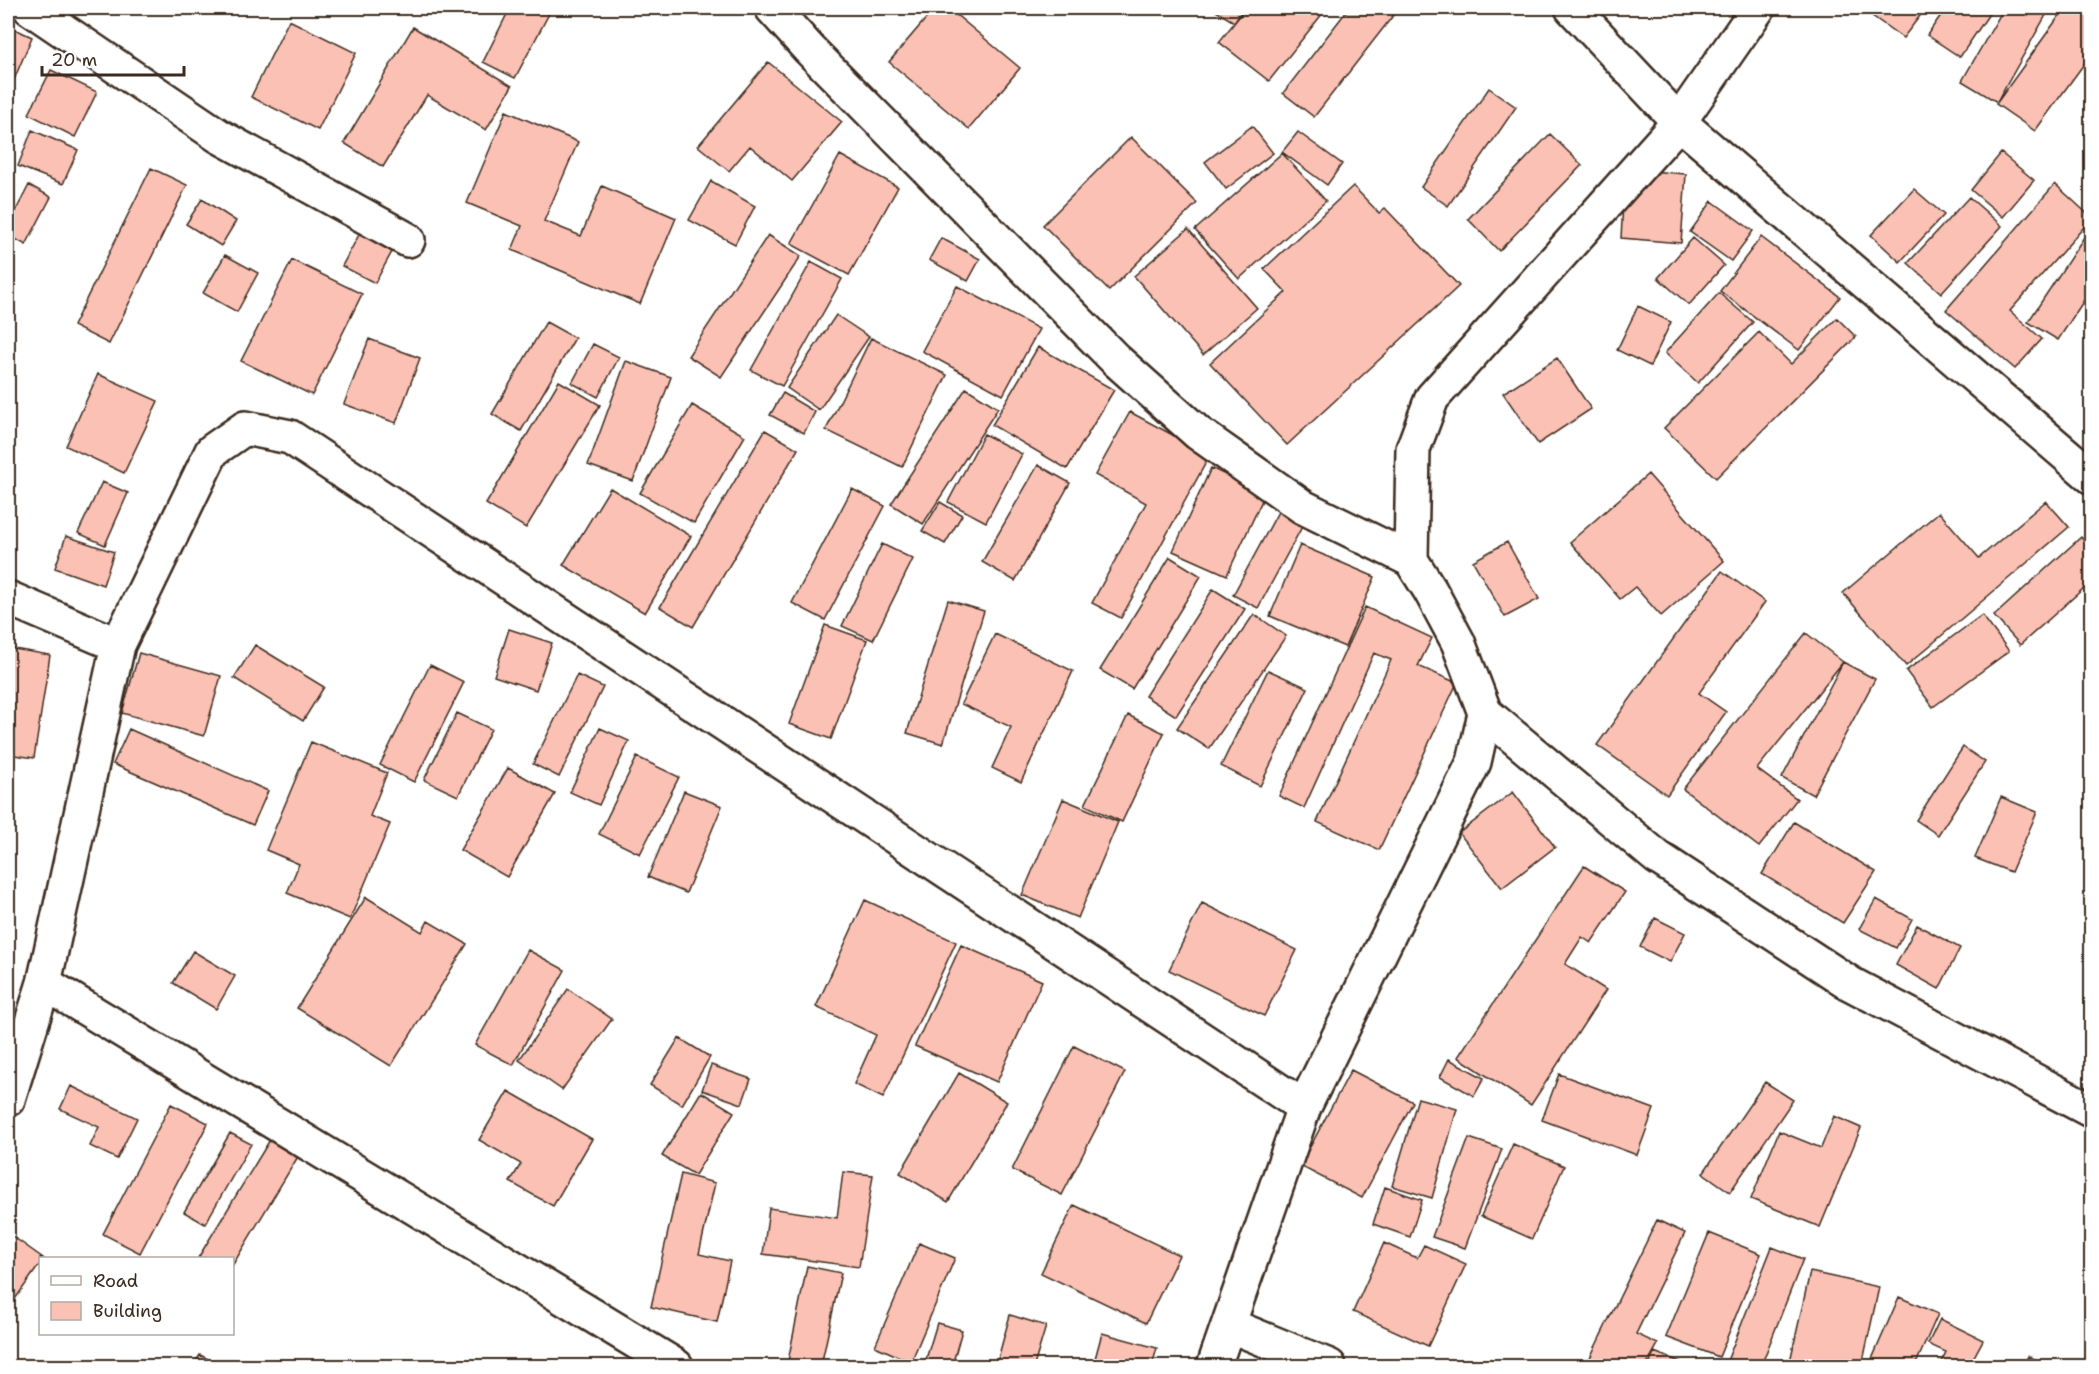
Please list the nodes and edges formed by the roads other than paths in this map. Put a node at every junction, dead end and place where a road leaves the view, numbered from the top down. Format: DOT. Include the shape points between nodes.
graph roads {
  1 [pos="30,8"];
  2 [pos="772,8"];
  3 [pos="1572,8"];
  4 [pos="1758,8"];
  5 [pos="1679,122"];
  6 [pos="408,240"];
  7 [pos="2091,477"];
  8 [pos="1411,560"];
  9 [pos="8,598"];
  10 [pos="118,645"];
  11 [pos="1485,713"];
  12 [pos="44,983"];
  13 [pos="8,1099"];
  14 [pos="1304,1107"];
  15 [pos="2091,1111"];
  16 [pos="1229,1325"];
  17 [pos="676,1366"];
  18 [pos="1214,1366"];
  19 [pos="1329,1366"];
  1 -- 6 [label="street" via="219,136"];
  2 -- 8 [label="street" via="1116,360 1198,433 1303,507"];
  3 -- 5 [label="street"];
  4 -- 5 [label="street"];
  5 -- 7 [label="street"];
  5 -- 8 [label="street" via="1432,398 1413,449"];
  8 -- 11 [label="street" via="1458,642"];
  9 -- 10 [label="street"];
  10 -- 12 [label="street"];
  10 -- 14 [label="street" via="212,451 245,428 290,437"];
  11 -- 14 [label="street" via="1474,762"];
  11 -- 15 [label="street" via="1657,857 1832,972"];
  12 -- 13 [label="street"];
  12 -- 17 [label="street"];
  14 -- 16 [label="street"];
  16 -- 18 [label="street"];
  16 -- 19 [label="street"];
}
